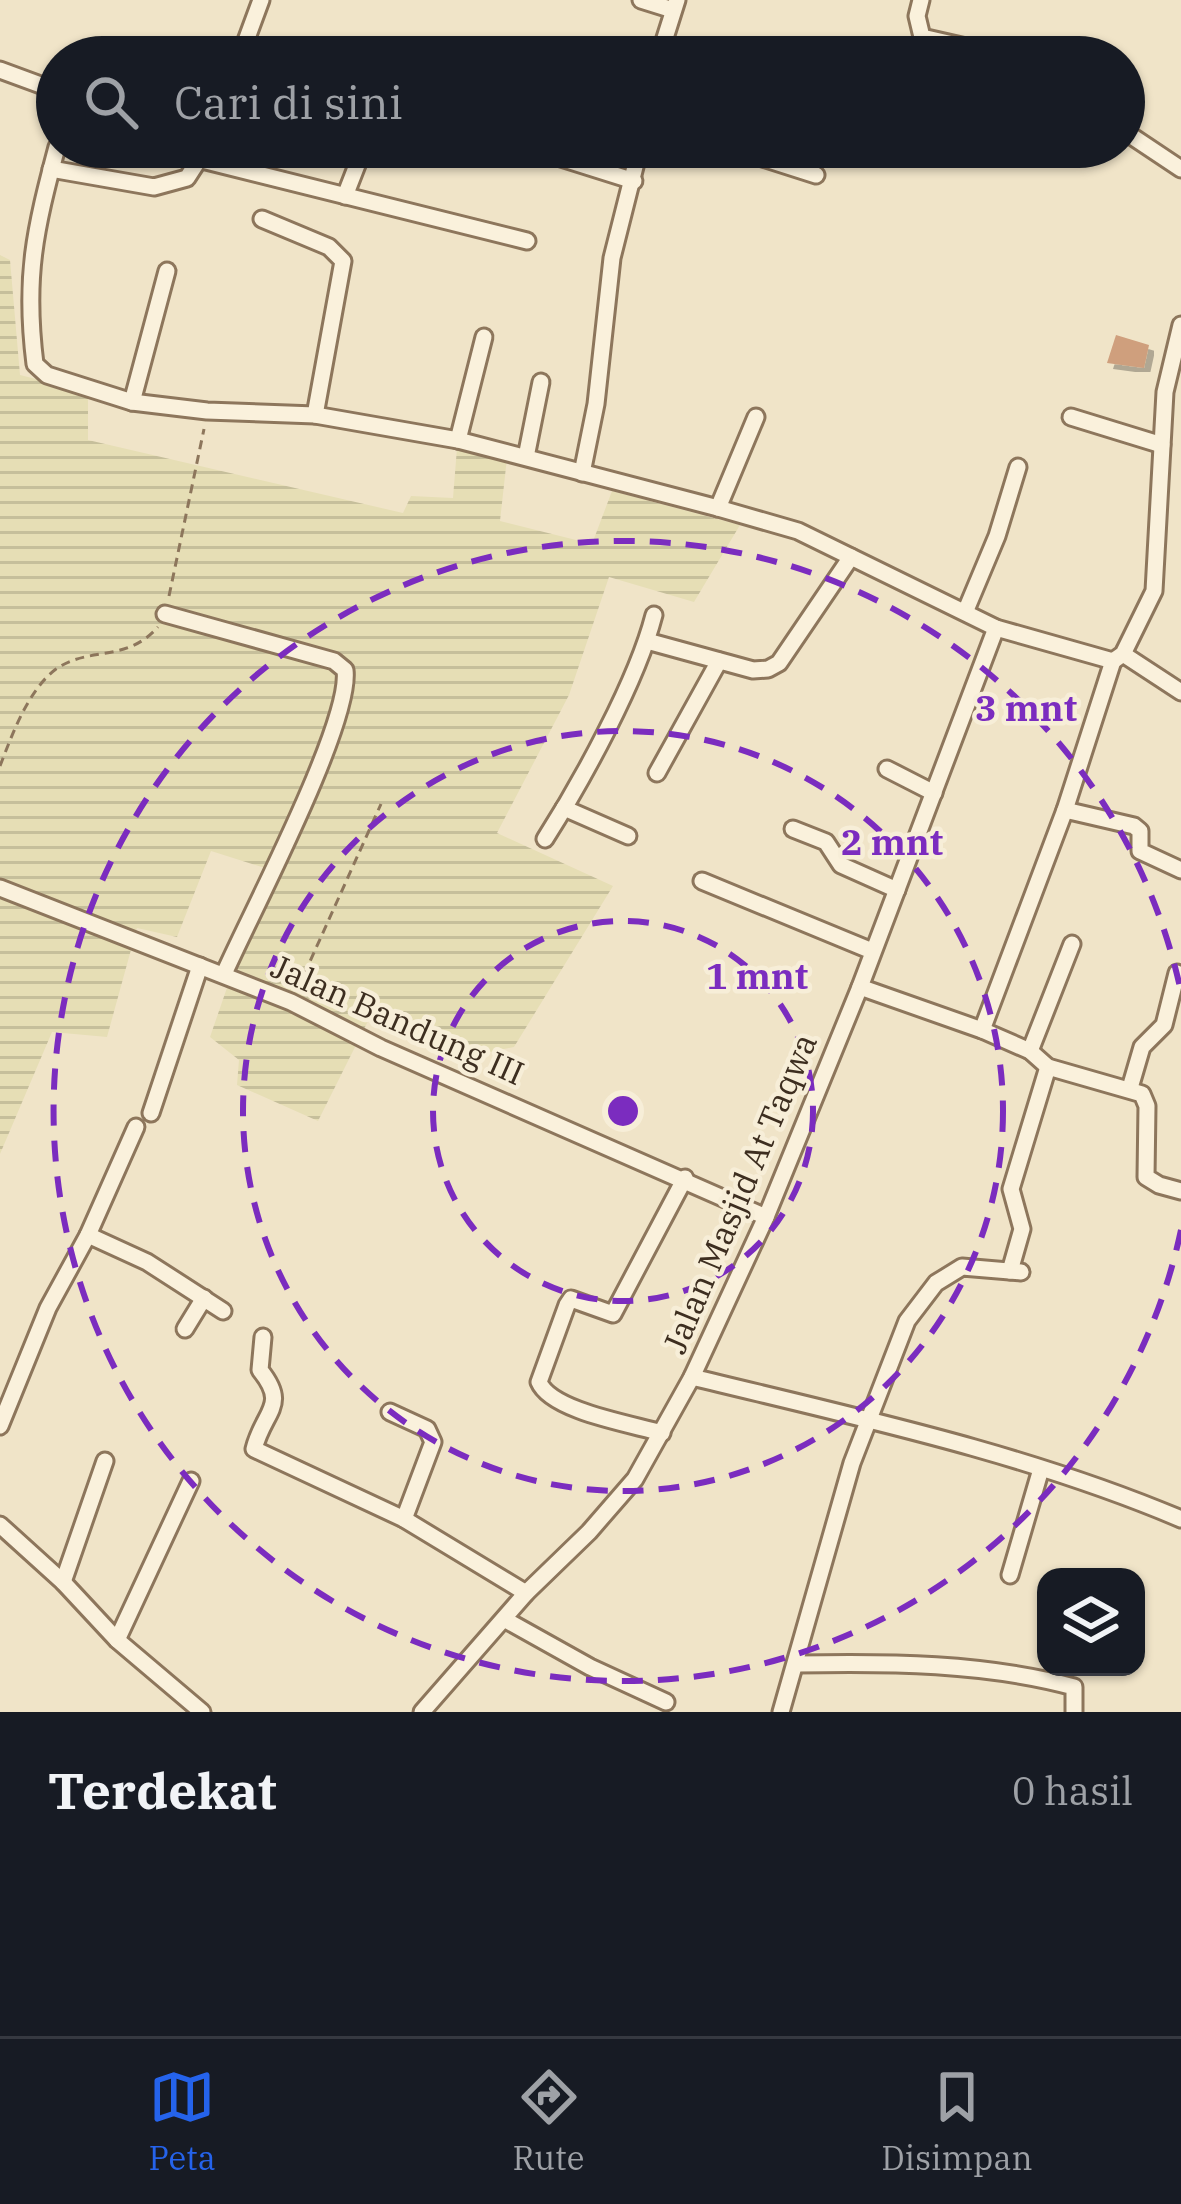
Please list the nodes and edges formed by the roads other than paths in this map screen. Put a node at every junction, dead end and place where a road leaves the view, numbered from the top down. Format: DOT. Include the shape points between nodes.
graph roads {
  1 [pos="261,0"];
  2 [pos="641,0"];
  3 [pos="920,0"];
  4 [pos="675,5"];
  5 [pos="248,36"];
  6 [pos="665,36"];
  7 [pos="922,36"];
  8 [pos="0,70"];
  9 [pos="36,83"];
  10 [pos="1145,145"];
  11 [pos="194,168"];
  12 [pos="254,168"];
  13 [pos="356,168"];
  14 [pos="593,168"];
  15 [pos="636,168"];
  16 [pos="794,168"];
  17 [pos="51,169"];
  18 [pos="1181,169"];
  19 [pos="816,175"];
  20 [pos="634,181"];
  21 [pos="345,196"];
  22 [pos="262,219"];
  23 [pos="527,241"];
  24 [pos="167,271"];
  25 [pos="1181,325"];
  26 [pos="484,337"];
  27 [pos="542,382"];
  28 [pos="132,403"];
  29 [pos="315,415"];
  30 [pos="756,417"];
  31 [pos="1071,417"];
  32 [pos="458,440"];
  33 [pos="1162,445"];
  34 [pos="526,457"];
  35 [pos="1018,467"];
  36 [pos="582,472"];
  37 [pos="718,508"];
  38 [pos="851,557"];
  39 [pos="966,610"];
  40 [pos="166,614"];
  41 [pos="654,615"];
  42 [pos="996,628"];
  43 [pos="647,641"];
  44 [pos="1118,658"];
  45 [pos="719,661"];
  46 [pos="1181,692"];
  47 [pos="887,769"];
  48 [pos="657,773"];
  49 [pos="934,793"];
  50 [pos="565,808"];
  51 [pos="1065,810"];
  52 [pos="793,829"];
  53 [pos="628,836"];
  54 [pos="544,839"];
  55 [pos="1181,870"];
  56 [pos="702,881"];
  57 [pos="0,888"];
  58 [pos="896,890"];
  59 [pos="1072,944"];
  60 [pos="872,951"];
  61 [pos="200,966"];
  62 [pos="1177,973"];
  63 [pos="224,974"];
  64 [pos="860,987"];
  65 [pos="982,1030"];
  66 [pos="1030,1051"];
  67 [pos="1048,1066"];
  68 [pos="1130,1088"];
  69 [pos="151,1113"];
  70 [pos="136,1126"];
  71 [pos="685,1178"];
  72 [pos="1181,1191"];
  73 [pos="766,1217"];
  74 [pos="88,1235"];
  75 [pos="204,1298"];
  76 [pos="223,1311"];
  77 [pos="185,1329"];
  78 [pos="263,1337"];
  79 [pos="692,1377"];
  80 [pos="390,1412"];
  81 [pos="868,1420"];
  82 [pos="0,1426"];
  83 [pos="662,1433"];
  84 [pos="104,1461"];
  85 [pos="1041,1469"];
  86 [pos="191,1480"];
  87 [pos="1181,1519"];
  88 [pos="404,1520"];
  89 [pos="0,1525"];
  90 [pos="1010,1575"];
  91 [pos="63,1582"];
  92 [pos="526,1594"];
  93 [pos="504,1619"];
  94 [pos="117,1640"];
  95 [pos="796,1664"];
  96 [pos="666,1702"];
  97 [pos="202,1712"];
  98 [pos="422,1712"];
  99 [pos="781,1712"];
  100 [pos="1074,1712"];
  1 -- 5 [label="street"];
  2 -- 4 [label="street"];
  3 -- 7 [label="street"];
  4 -- 6 [label="street"];
  8 -- 9 [label="street"];
  10 -- 18 [label="street"];
  11 -- 17 [label="street" via="154,188"];
  12 -- 21 [label="street"];
  13 -- 21 [label="street"];
  14 -- 20 [label="street"];
  15 -- 20 [label="street"];
  16 -- 19 [label="street"];
  17 -- 28 [label="street" via="32,243 35,364"];
  20 -- 36 [label="street" via="612,257"];
  21 -- 23 [label="street"];
  22 -- 29 [label="street" via="343,261"];
  24 -- 28 [label="street"];
  25 -- 33 [label="street"];
  26 -- 32 [label="street"];
  27 -- 34 [label="street"];
  28 -- 29 [label="street"];
  29 -- 32 [label="street"];
  30 -- 37 [label="street"];
  31 -- 33 [label="street"];
  32 -- 34 [label="street"];
  33 -- 44 [label="street" via="1154,591"];
  34 -- 36 [label="street"];
  35 -- 39 [label="street"];
  36 -- 37 [label="street"];
  37 -- 38 [label="street" via="798,531"];
  38 -- 39 [label="street"];
  38 -- 45 [label="street" via="779,664 753,670"];
  39 -- 42 [label="street"];
  40 -- 63 [label="street" via="345,670 331,738"];
  41 -- 43 [label="street"];
  42 -- 44 [label="street"];
  42 -- 49 [label="street, Jalan Masjid At Taqwa"];
  43 -- 45 [label="street"];
  43 -- 50 [label="street"];
  44 -- 46 [label="street"];
  44 -- 51 [label="street"];
  45 -- 48 [label="street"];
  47 -- 49 [label="street"];
  49 -- 58 [label="street, Jalan Masjid At Taqwa"];
  50 -- 53 [label="street"];
  50 -- 54 [label="street"];
  51 -- 55 [label="street" via="1134,826 1140,851"];
  51 -- 65 [label="street"];
  52 -- 58 [label="street"];
  56 -- 60 [label="street"];
  57 -- 61 [label="street, Jalan Bandung III"];
  58 -- 60 [label="street, Jalan Masjid At Taqwa"];
  59 -- 66 [label="street"];
  60 -- 64 [label="street, Jalan Masjid At Taqwa"];
  61 -- 63 [label="street, Jalan Bandung III"];
  61 -- 69 [label="street"];
  62 -- 68 [label="street" via="1165,1025 1142,1047"];
  63 -- 71 [label="street, Jalan Bandung III"];
  64 -- 65 [label="street"];
  64 -- 73 [label="street, Jalan Masjid At Taqwa"];
  65 -- 66 [label="street"];
  66 -- 67 [label="street"];
  67 -- 68 [label="street"];
  67 -- 81 [label="street" via="1011,1189 1022,1228 1016,1271 962,1267 936,1283 907,1321"];
  68 -- 72 [label="street" via="1148,1106 1146,1177"];
  70 -- 74 [label="street"];
  71 -- 73 [label="street, Jalan Bandung III"];
  71 -- 83 [label="street" via="613,1314 571,1299 539,1382 547,1396"];
  73 -- 79 [label="street, Jalan Masjid At Taqwa"];
  74 -- 75 [label="street"];
  74 -- 82 [label="street"];
  75 -- 76 [label="street"];
  75 -- 77 [label="street"];
  78 -- 88 [label="street" via="260,1370 275,1398 254,1449"];
  79 -- 81 [label="street"];
  79 -- 83 [label="street, Jalan Masjid At Taqwa"];
  80 -- 88 [label="street" via="427,1429 433,1442"];
  81 -- 85 [label="street"];
  81 -- 95 [label="street"];
  83 -- 92 [label="street, Jalan Masjid At Taqwa" via="635,1479"];
  84 -- 91 [label="street"];
  85 -- 87 [label="street"];
  85 -- 90 [label="street"];
  86 -- 94 [label="street"];
  88 -- 92 [label="street"];
  89 -- 91 [label="street"];
  91 -- 94 [label="street"];
  92 -- 93 [label="street, Jalan Masjid At Taqwa"];
  93 -- 96 [label="street"];
  93 -- 98 [label="street, Jalan Masjid At Taqwa"];
  94 -- 97 [label="street"];
  95 -- 99 [label="street"];
  95 -- 100 [label="street" via="892,1663 1040,1678 1074,1687"];
}
